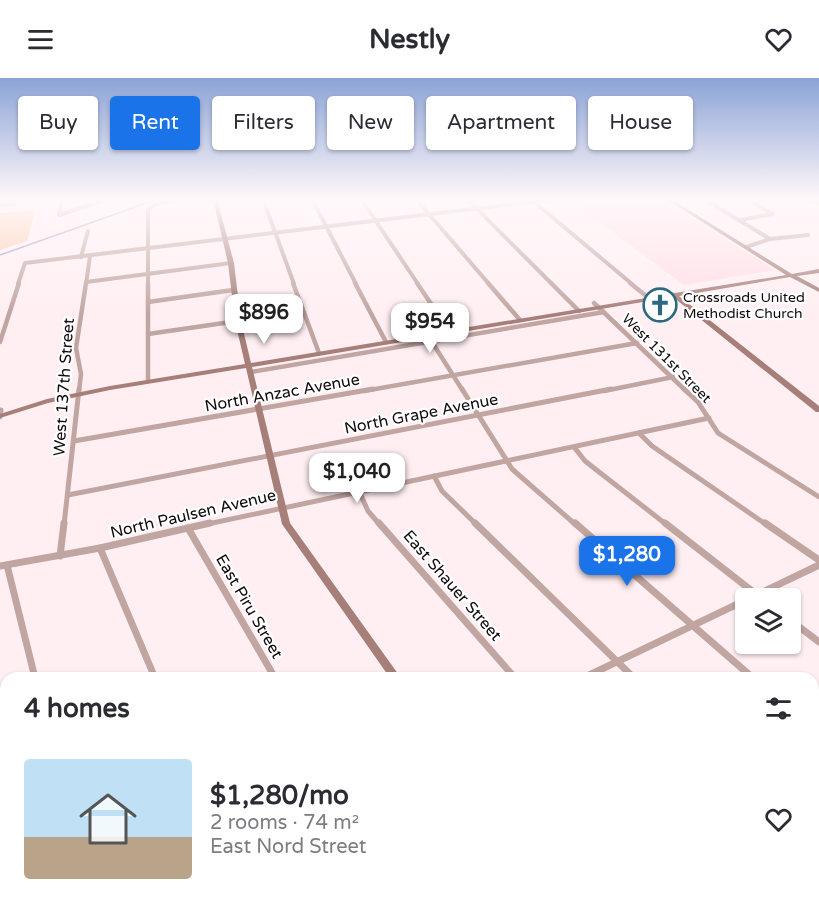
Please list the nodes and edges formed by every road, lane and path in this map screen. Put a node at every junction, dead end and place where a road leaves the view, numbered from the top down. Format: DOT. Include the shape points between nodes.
graph roads {
  1 [pos="85,238"];
  2 [pos="148,238"];
  3 [pos="236,238"];
  4 [pos="278,238"];
  5 [pos="332,238"];
  6 [pos="387,238"];
  7 [pos="449,238"];
  8 [pos="506,238"];
  9 [pos="577,238"];
  10 [pos="731,238"];
  11 [pos="795,238"];
  12 [pos="225,239"];
  13 [pos="770,239"];
  14 [pos="746,247"];
  15 [pos="148,249"];
  16 [pos="90,256"];
  17 [pos="81,257"];
  18 [pos="231,263"];
  19 [pos="819,269"];
  20 [pos="148,274"];
  21 [pos="788,274"];
  22 [pos="86,282"];
  23 [pos="233,290"];
  24 [pos="819,290"];
  25 [pos="671,293"];
  26 [pos="819,296"];
  27 [pos="647,297"];
  28 [pos="148,302"];
  29 [pos="599,308"];
  30 [pos="577,309"];
  31 [pos="518,318"];
  32 [pos="238,321"];
  33 [pos="449,329"];
  34 [pos="148,334"];
  35 [pos="385,340"];
  36 [pos="0,342"];
  37 [pos="432,342"];
  38 [pos="637,343"];
  39 [pos="318,351"];
  40 [pos="249,366"];
  41 [pos="453,376"];
  42 [pos="672,376"];
  43 [pos="148,379"];
  44 [pos="79,391"];
  45 [pos="0,410"];
  46 [pos="260,410"];
  47 [pos="819,410"];
  48 [pos="0,416"];
  49 [pos="478,416"];
  50 [pos="709,418"];
  51 [pos="639,432"];
  52 [pos="74,441"];
  53 [pos="574,447"];
  54 [pos="270,456"];
  55 [pos="506,461"];
  56 [pos="434,476"];
  57 [pos="359,491"];
  58 [pos="68,495"];
  59 [pos="819,497"];
  60 [pos="282,507"];
  61 [pos="189,528"];
  62 [pos="100,548"];
  63 [pos="60,556"];
  64 [pos="819,560"];
  65 [pos="819,565"];
  66 [pos="4,566"];
  67 [pos="748,588"];
  68 [pos="774,588"];
  69 [pos="735,606"];
  70 [pos="691,626"];
  71 [pos="801,628"];
  72 [pos="819,642"];
  73 [pos="616,661"];
  74 [pos="33,672"];
  75 [pos="153,672"];
  76 [pos="272,672"];
  77 [pos="392,672"];
  78 [pos="510,672"];
  79 [pos="595,672"];
  80 [pos="628,672"];
  81 [pos="746,672"];
  1 -- 17 [label="street"];
  2 -- 15 [label="street"];
  3 -- 12 [label="street"];
  4 -- 39 [label="street"];
  5 -- 35 [label="street"];
  6 -- 33 [label="street"];
  7 -- 31 [label="street"];
  8 -- 30 [label="street"];
  9 -- 27 [label="street"];
  10 -- 14 [label="main road"];
  11 -- 13 [label="street"];
  12 -- 15 [label="street"];
  12 -- 18 [label="main road"];
  13 -- 14 [label="street"];
  14 -- 21 [label="main road"];
  15 -- 16 [label="street"];
  15 -- 20 [label="street"];
  16 -- 17 [label="street"];
  16 -- 22 [label="street, West 137th Street"];
  17 -- 36 [label="street" via="25,263"];
  18 -- 20 [label="street"];
  18 -- 23 [label="main road"];
  19 -- 21 [label="main road"];
  20 -- 22 [label="street"];
  20 -- 28 [label="street"];
  21 -- 24 [label="main road"];
  21 -- 25 [label="main road"];
  21 -- 26 [label="main road"];
  22 -- 44 [label="street, West 137th Street" via="76,348 81,374"];
  23 -- 28 [label="street"];
  23 -- 32 [label="main road"];
  25 -- 27 [label="main road"];
  25 -- 47 [label="main road"];
  27 -- 29 [label="main road"];
  28 -- 34 [label="street"];
  29 -- 30 [label="main road"];
  29 -- 37 [label="street"];
  29 -- 38 [label="street, West 131st Street"];
  30 -- 31 [label="main road"];
  31 -- 33 [label="main road"];
  32 -- 34 [label="street"];
  32 -- 40 [label="main road"];
  33 -- 35 [label="main road"];
  34 -- 43 [label="street"];
  35 -- 39 [label="main road"];
  37 -- 40 [label="street"];
  37 -- 41 [label="street"];
  38 -- 41 [label="street, North Anzac Avenue"];
  38 -- 42 [label="street, West 131st Street"];
  39 -- 40 [label="main road"];
  40 -- 43 [label="main road"];
  40 -- 46 [label="main road"];
  41 -- 46 [label="street, North Anzac Avenue"];
  41 -- 49 [label="street"];
  42 -- 49 [label="street, North Grape Avenue"];
  42 -- 50 [label="street, West 131st Street"];
  43 -- 44 [label="main road"];
  44 -- 45 [label="main road"];
  44 -- 48 [label="main road"];
  44 -- 52 [label="street, West 137th Street"];
  45 -- 48 [label="street"];
  46 -- 52 [label="street, North Anzac Avenue"];
  46 -- 54 [label="main road"];
  49 -- 54 [label="street, North Grape Avenue"];
  49 -- 55 [label="street"];
  50 -- 51 [label="street, North Paulsen Avenue"];
  50 -- 59 [label="street, West 131st Street" via="718,433"];
  51 -- 53 [label="street, North Paulsen Avenue"];
  51 -- 64 [label="street" via="652,446"];
  52 -- 58 [label="street, West 137th Street"];
  53 -- 55 [label="street, North Paulsen Avenue"];
  53 -- 67 [label="street" via="585,461"];
  54 -- 58 [label="street, North Grape Avenue"];
  54 -- 60 [label="main road"];
  55 -- 56 [label="street, North Paulsen Avenue"];
  55 -- 70 [label="street" via="518,476"];
  56 -- 57 [label="street, North Paulsen Avenue"];
  56 -- 73 [label="street" via="441,491"];
  57 -- 60 [label="street, North Paulsen Avenue"];
  57 -- 78 [label="street, East Shauer Street" via="368,511"];
  58 -- 63 [label="street, West 137th Street"];
  60 -- 61 [label="street, North Paulsen Avenue"];
  60 -- 77 [label="main road" via="286,525"];
  61 -- 62 [label="street, North Paulsen Avenue"];
  61 -- 76 [label="street, East Piru Street"];
  62 -- 63 [label="street, North Paulsen Avenue"];
  62 -- 75 [label="street"];
  63 -- 66 [label="street, North Paulsen Avenue"];
  65 -- 68 [label="street"];
  66 -- 74 [label="street"];
  69 -- 70 [label="street"];
  70 -- 73 [label="street"];
  70 -- 81 [label="street"];
  71 -- 72 [label="street"];
  73 -- 79 [label="street"];
  73 -- 80 [label="street"];
}
